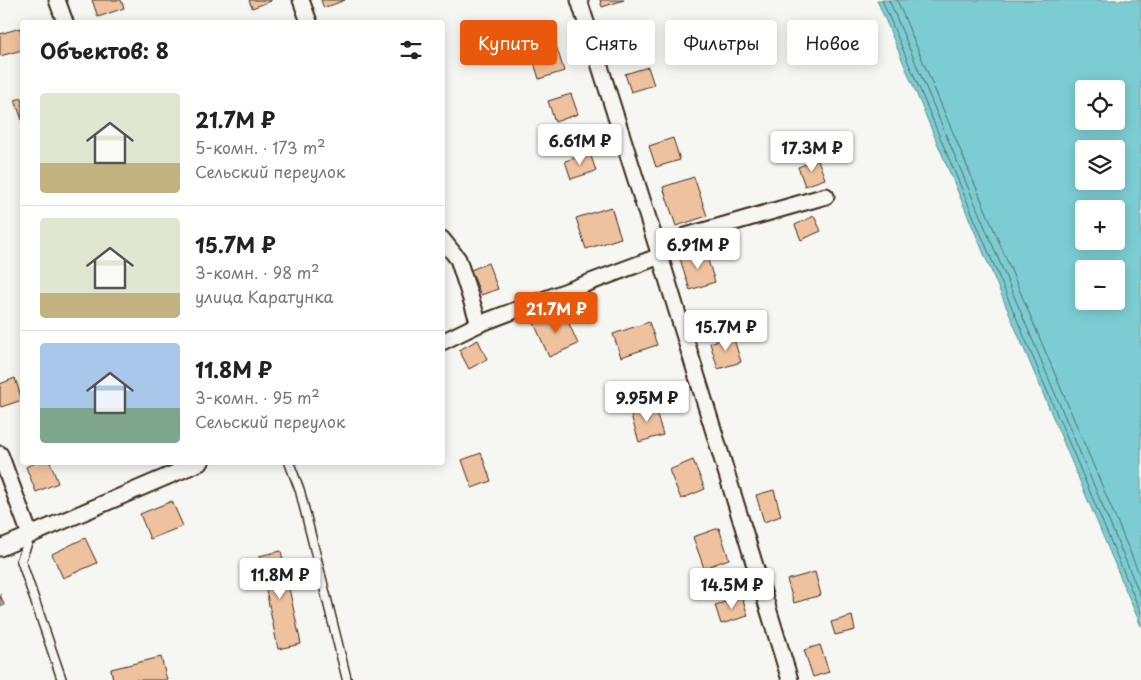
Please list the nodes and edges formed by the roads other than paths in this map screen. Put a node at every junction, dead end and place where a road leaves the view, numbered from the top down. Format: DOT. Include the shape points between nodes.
graph roads {
  1 [pos="57,0"];
  2 [pos="302,0"];
  3 [pos="579,0"];
  4 [pos="64,20"];
  5 [pos="308,20"];
  6 [pos="826,196"];
  7 [pos="445,243"];
  8 [pos="660,256"];
  9 [pos="479,324"];
  10 [pos="445,341"];
  11 [pos="0,454"];
  12 [pos="194,465"];
  13 [pos="290,465"];
  14 [pos="30,535"];
  15 [pos="0,548"];
  16 [pos="62,680"];
  17 [pos="347,680"];
  18 [pos="790,680"];
  1 -- 4 [label="street"];
  2 -- 5 [label="street"];
  3 -- 8 [label="street"];
  6 -- 8 [label="street" via="686,236"];
  7 -- 9 [label="street" via="458,259"];
  8 -- 9 [label="street"];
  8 -- 18 [label="street"];
  9 -- 10 [label="street"];
  11 -- 14 [label="street"];
  12 -- 14 [label="street"];
  13 -- 17 [label="lane" via="300,491"];
  14 -- 15 [label="street"];
  14 -- 16 [label="lane" via="20,560"];
}
